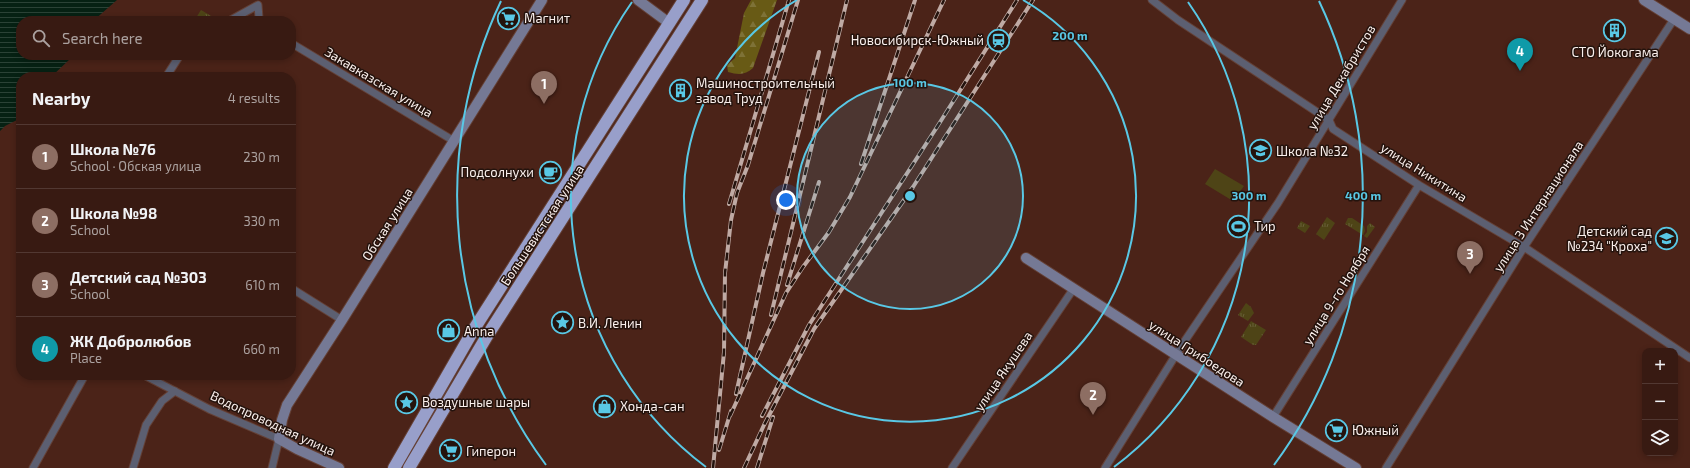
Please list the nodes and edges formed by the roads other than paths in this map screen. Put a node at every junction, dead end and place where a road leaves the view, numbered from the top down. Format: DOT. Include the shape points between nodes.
graph roads {
  1 [pos="542,0"];
  2 [pos="638,0"];
  3 [pos="684,0"];
  4 [pos="702,0"];
  5 [pos="1152,0"];
  6 [pos="1402,0"];
  7 [pos="1644,0"];
  8 [pos="238,16"];
  9 [pos="259,16"];
  10 [pos="1674,19"];
  11 [pos="669,23"];
  12 [pos="1690,29"];
  13 [pos="296,46"];
  14 [pos="177,60"];
  15 [pos="169,72"];
  16 [pos="1329,120"];
  17 [pos="454,141"];
  18 [pos="1419,185"];
  19 [pos="1524,247"];
  20 [pos="1026,258"];
  21 [pos="1074,288"];
  22 [pos="296,291"];
  23 [pos="342,320"];
  24 [pos="1176,355"];
  25 [pos="1690,358"];
  26 [pos="82,380"];
  27 [pos="153,380"];
  28 [pos="174,391"];
  29 [pos="1273,417"];
  30 [pos="279,439"];
  31 [pos="33,468"];
  32 [pos="133,468"];
  33 [pos="272,468"];
  34 [pos="339,468"];
  35 [pos="394,468"];
  36 [pos="409,468"];
  37 [pos="952,468"];
  38 [pos="1105,468"];
  39 [pos="1356,468"];
  40 [pos="1386,468"];
  1 -- 17 [label="street, Обская улица"];
  2 -- 11 [label="street"];
  3 -- 11 [label="highway, Большевистская улица"];
  4 -- 36 [label="highway, Большевистская улица" via="487,336"];
  5 -- 16 [label="street, улица Никитина"];
  6 -- 16 [label="street, улица Декабристов"];
  7 -- 10 [label="street"];
  8 -- 9 [label="street" via="258,5"];
  10 -- 12 [label="street"];
  10 -- 19 [label="street, улица 3 Интернационала"];
  11 -- 35 [label="highway, Большевистская улица" via="474,329"];
  13 -- 17 [label="street, Закавказская улица"];
  14 -- 15 [label="street"];
  16 -- 18 [label="street, улица Никитина" via="1333,129"];
  16 -- 24 [label="street, улица Декабристов" via="1278,203"];
  17 -- 23 [label="street, Обская улица"];
  18 -- 19 [label="street, улица Никитина"];
  18 -- 29 [label="street, улица 9-го Ноября"];
  19 -- 25 [label="street, улица Никитина"];
  19 -- 40 [label="street, улица 3 Интернационала"];
  20 -- 21 [label="street, улица Грибоедова"];
  21 -- 24 [label="street, улица Грибоедова"];
  21 -- 37 [label="street, улица Якушева"];
  22 -- 23 [label="street"];
  23 -- 30 [label="street, Обская улица" via="287,405"];
  24 -- 29 [label="street, улица Грибоедова"];
  24 -- 38 [label="street, улица Декабристов"];
  26 -- 31 [label="street"];
  27 -- 28 [label="street, Водопроводная улица"];
  28 -- 30 [label="street, Водопроводная улица"];
  28 -- 32 [label="street" via="162,401 146,425"];
  29 -- 39 [label="street, улица Грибоедова"];
  30 -- 33 [label="street, Обская улица"];
  30 -- 34 [label="street, Водопроводная улица"];
}
